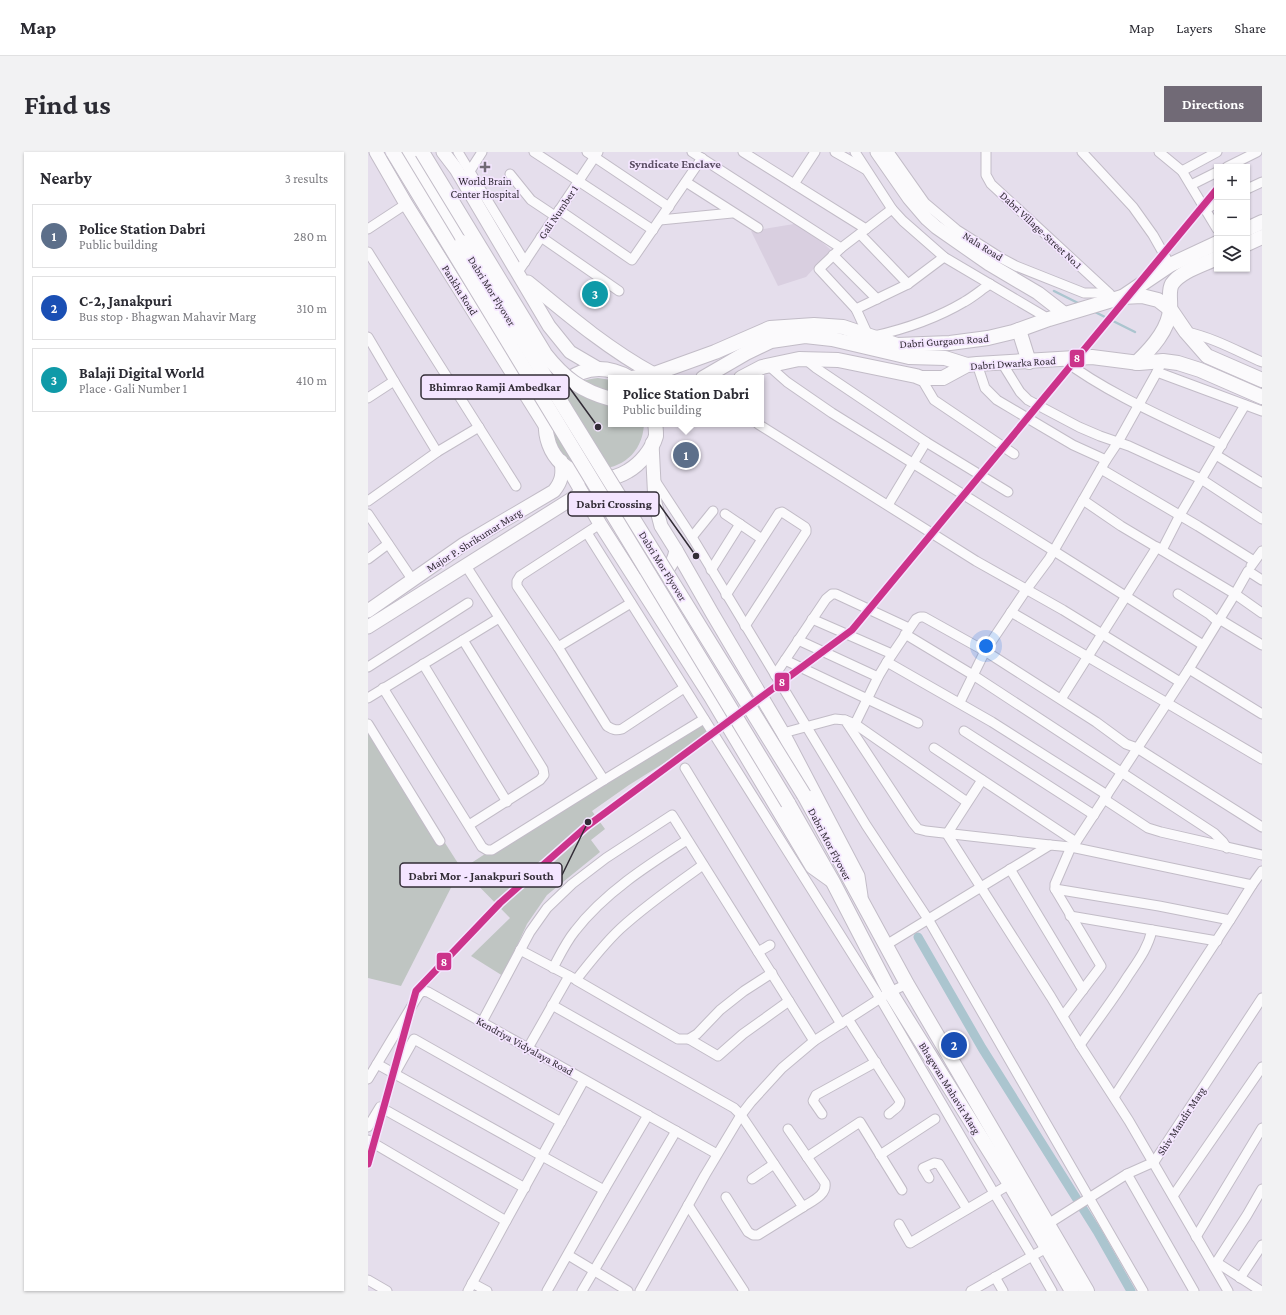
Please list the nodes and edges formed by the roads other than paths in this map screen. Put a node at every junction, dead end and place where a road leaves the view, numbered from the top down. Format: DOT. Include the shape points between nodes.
graph roads {
  1 [pos="376,152"];
  2 [pos="393,152"];
  3 [pos="409,152"];
  4 [pos="422,152"];
  5 [pos="443,152"];
  6 [pos="458,152"];
  7 [pos="482,152"];
  8 [pos="534,152"];
  9 [pos="692,152"];
  10 [pos="743,152"];
  11 [pos="815,152"];
  12 [pos="836,152"];
  13 [pos="855,152"];
  14 [pos="877,152"];
  15 [pos="888,152"];
  16 [pos="986,152"];
  17 [pos="1082,152"];
  18 [pos="1159,152"];
  19 [pos="1257,152"];
  20 [pos="1214,153"];
  21 [pos="594,154"];
  22 [pos="702,158"];
  23 [pos="1233,164"];
  24 [pos="866,170"];
  25 [pos="1182,171"];
  26 [pos="510,174"];
  27 [pos="1214,174"];
  28 [pos="466,176"];
  29 [pos="579,181"];
  30 [pos="686,182"];
  31 [pos="1262,182"];
  32 [pos="794,184"];
  33 [pos="1191,185"];
  34 [pos="1250,188"];
  35 [pos="406,204"];
  36 [pos="1214,205"];
  37 [pos="669,206"];
  38 [pos="892,209"];
  39 [pos="1206,209"];
  40 [pos="732,212"];
  41 [pos="557,213"];
  42 [pos="660,220"];
  43 [pos="1262,222"];
  44 [pos="1214,224"];
  45 [pos="758,228"];
  46 [pos="1250,228"];
  47 [pos="368,229"];
  48 [pos="653,230"];
  49 [pos="863,231"];
  50 [pos="541,237"];
  51 [pos="1262,237"];
  52 [pos="1250,243"];
  53 [pos="1214,244"];
  54 [pos="841,248"];
  55 [pos="368,252"];
  56 [pos="833,255"];
  57 [pos="944,257"];
  58 [pos="1214,259"];
  59 [pos="1170,265"];
  60 [pos="521,270"];
  61 [pos="908,284"];
  62 [pos="990,284"];
  63 [pos="528,289"];
  64 [pos="619,291"];
  65 [pos="1113,298"];
  66 [pos="877,299"];
  67 [pos="856,309"];
  68 [pos="1170,310"];
  69 [pos="1068,313"];
  70 [pos="476,316"];
  71 [pos="1049,319"];
  72 [pos="1019,330"];
  73 [pos="1186,332"];
  74 [pos="368,336"];
  75 [pos="870,336"];
  76 [pos="804,359"];
  77 [pos="1062,359"];
  78 [pos="1029,362"];
  79 [pos="1262,362"];
  80 [pos="1002,363"];
  81 [pos="1136,363"];
  82 [pos="972,365"];
  83 [pos="770,366"];
  84 [pos="1160,367"];
  85 [pos="599,369"];
  86 [pos="654,374"];
  87 [pos="622,375"];
  88 [pos="649,375"];
  89 [pos="709,375"];
  90 [pos="747,375"];
  91 [pos="921,378"];
  92 [pos="1262,380"];
  93 [pos="394,381"];
  94 [pos="1262,397"];
  95 [pos="368,398"];
  96 [pos="608,398"];
  97 [pos="1139,405"];
  98 [pos="1245,405"];
  99 [pos="1262,411"];
  100 [pos="546,426"];
  101 [pos="478,427"];
  102 [pos="658,427"];
  103 [pos="763,427"];
  104 [pos="652,442"];
  105 [pos="926,442"];
  106 [pos="1118,442"];
  107 [pos="1222,445"];
  108 [pos="437,452"];
  109 [pos="1014,454"];
  110 [pos="1216,455"];
  111 [pos="1106,460"];
  112 [pos="913,463"];
  113 [pos="564,465"];
  114 [pos="1101,469"];
  115 [pos="654,478"];
  116 [pos="1201,479"];
  117 [pos="1262,483"];
  118 [pos="516,486"];
  119 [pos="1008,492"];
  120 [pos="581,493"];
  121 [pos="1083,500"];
  122 [pos="368,501"];
  123 [pos="888,505"];
  124 [pos="713,511"];
  125 [pos="368,514"];
  126 [pos="725,514"];
  127 [pos="1180,515"];
  128 [pos="1262,519"];
  129 [pos="600,524"];
  130 [pos="740,524"];
  131 [pos="587,533"];
  132 [pos="692,538"];
  133 [pos="762,539"];
  134 [pos="388,544"];
  135 [pos="1159,548"];
  136 [pos="676,550"];
  137 [pos="1054,550"];
  138 [pos="1262,551"];
  139 [pos="368,558"];
  140 [pos="1254,561"];
  141 [pos="466,566"];
  142 [pos="711,570"];
  143 [pos="1248,571"];
  144 [pos="412,579"];
  145 [pos="635,579"];
  146 [pos="1262,580"];
  147 [pos="1011,589"];
  148 [pos="1026,590"];
  149 [pos="1178,594"];
  150 [pos="1235,594"];
  151 [pos="726,595"];
  152 [pos="1126,597"];
  153 [pos="468,603"];
  154 [pos="631,603"];
  155 [pos="368,611"];
  156 [pos="1011,612"];
  157 [pos="1262,613"];
  158 [pos="499,618"];
  159 [pos="812,619"];
  160 [pos="1218,620"];
  161 [pos="745,626"];
  162 [pos="368,627"];
  163 [pos="907,631"];
  164 [pos="1103,634"];
  165 [pos="463,640"];
  166 [pos="798,640"];
  167 [pos="1203,645"];
  168 [pos="1262,645"];
  169 [pos="558,647"];
  170 [pos="985,651"];
  171 [pos="1088,657"];
  172 [pos="890,658"];
  173 [pos="785,660"];
  174 [pos="423,664"];
  175 [pos="368,667"];
  176 [pos="1189,669"];
  177 [pos="774,675"];
  178 [pos="973,676"];
  179 [pos="878,677"];
  180 [pos="1180,682"];
  181 [pos="383,688"];
  182 [pos="684,688"];
  183 [pos="368,698"];
  184 [pos="868,698"];
  185 [pos="1061,700"];
  186 [pos="960,702"];
  187 [pos="1167,703"];
  188 [pos="1262,714"];
  189 [pos="704,719"];
  190 [pos="845,720"];
  191 [pos="918,723"];
  192 [pos="368,724"];
  193 [pos="855,724"];
  194 [pos="807,727"];
  195 [pos="964,731"];
  196 [pos="783,733"];
  197 [pos="934,748"];
  198 [pos="1137,748"];
  199 [pos="1262,759"];
  200 [pos="685,768"];
  201 [pos="1121,773"];
  202 [pos="604,780"];
  203 [pos="982,780"];
  204 [pos="1106,797"];
  205 [pos="507,802"];
  206 [pos="967,802"];
  207 [pos="1094,815"];
  208 [pos="469,825"];
  209 [pos="1262,827"];
  210 [pos="947,834"];
  211 [pos="440,840"];
  212 [pos="687,840"];
  213 [pos="1050,845"];
  214 [pos="1074,845"];
  215 [pos="1226,848"];
  216 [pos="1262,854"];
  217 [pos="703,865"];
  218 [pos="1010,869"];
  219 [pos="1262,871"];
  220 [pos="833,882"];
  221 [pos="1252,885"];
  222 [pos="981,887"];
  223 [pos="1055,889"];
  224 [pos="861,901"];
  225 [pos="1070,916"];
  226 [pos="1230,920"];
  227 [pos="924,921"];
  228 [pos="1152,930"];
  229 [pos="1217,941"];
  230 [pos="770,944"];
  231 [pos="886,945"];
  232 [pos="520,950"];
  233 [pos="758,952"];
  234 [pos="553,968"];
  235 [pos="772,973"];
  236 [pos="573,978"];
  237 [pos="907,984"];
  238 [pos="1083,990"];
  239 [pos="885,995"];
  240 [pos="1262,998"];
  241 [pos="789,1001"];
  242 [pos="552,1005"];
  243 [pos="1063,1016"];
  244 [pos="482,1022"];
  245 [pos="844,1022"];
  246 [pos="689,1039"];
  247 [pos="814,1041"];
  248 [pos="1080,1045"];
  249 [pos="528,1048"];
  250 [pos="876,1062"];
  251 [pos="377,1064"];
  252 [pos="1262,1067"];
  253 [pos="395,1074"];
  254 [pos="368,1079"];
  255 [pos="584,1080"];
  256 [pos="1114,1097"];
  257 [pos="822,1114"];
  258 [pos="889,1114"];
  259 [pos="648,1115"];
  260 [pos="741,1115"];
  261 [pos="935,1119"];
  262 [pos="561,1122"];
  263 [pos="368,1128"];
  264 [pos="788,1128"];
  265 [pos="1262,1128"];
  266 [pos="676,1131"];
  267 [pos="368,1140"];
  268 [pos="717,1154"];
  269 [pos="880,1155"];
  270 [pos="542,1156"];
  271 [pos="807,1157"];
  272 [pos="1154,1162"];
  273 [pos="774,1164"];
  274 [pos="1127,1174"];
  275 [pos="929,1178"];
  276 [pos="752,1179"];
  277 [pos="1010,1184"];
  278 [pos="525,1188"];
  279 [pos="1262,1189"];
  280 [pos="604,1190"];
  281 [pos="902,1190"];
  282 [pos="994,1193"];
  283 [pos="726,1196"];
  284 [pos="1173,1196"];
  285 [pos="1088,1199"];
  286 [pos="688,1204"];
  287 [pos="803,1207"];
  288 [pos="967,1209"];
  289 [pos="506,1221"];
  290 [pos="899,1224"];
  291 [pos="1048,1224"];
  292 [pos="1196,1237"];
  293 [pos="1262,1245"];
  294 [pos="1048,1247"];
  295 [pos="568,1255"];
  296 [pos="1032,1256"];
  297 [pos="1215,1264"];
  298 [pos="594,1270"];
  299 [pos="995,1277"];
  300 [pos="1240,1278"];
  301 [pos="368,1280"];
  302 [pos="470,1287"];
  303 [pos="387,1291"];
  304 [pos="487,1291"];
  305 [pos="547,1291"];
  306 [pos="582,1291"];
  307 [pos="628,1291"];
  308 [pos="640,1291"];
  309 [pos="744,1291"];
  310 [pos="971,1291"];
  311 [pos="1003,1291"];
  312 [pos="1052,1291"];
  313 [pos="1072,1291"];
  314 [pos="1087,1291"];
  315 [pos="1144,1291"];
  316 [pos="1194,1291"];
  317 [pos="1228,1291"];
  318 [pos="1261,1291"];
  1 -- 35 [label="main road, Pankha Road"];
  2 -- 220 [label="main road, Dabri Mor Flyover, bridge" via="788,803"];
  3 -- 224 [label="main road, Dabri Mor Flyover, bridge" via="804,795"];
  4 -- 96 [label="main road, bridge" via="555,368 567,379 586,390"];
  5 -- 28 [label="main road"];
  6 -- 28 [label="street"];
  7 -- 28 [label="street"];
  8 -- 29 [label="street"];
  9 -- 22 [label="street"];
  10 -- 32 [label="street"];
  11 -- 32 [label="street"];
  12 -- 24 [label="street"];
  13 -- 24 [label="street"];
  14 -- 69 [label="main road" via="908,198 936,227 989,264"];
  15 -- 65 [label="street, Nala Road" via="925,203 957,230 1016,266 1084,293"];
  16 -- 65 [label="street, Dabri Village-Street No.1" via="986,175 991,184"];
  17 -- 59 [label="street" via="1133,207"];
  18 -- 25 [label="street"];
  19 -- 23 [label="street"];
  20 -- 25 [label="street"];
  21 -- 29 [label="street, Gali Number 1"];
  21 -- 37 [label="street"];
  22 -- 30 [label="street"];
  22 -- 54 [label="street"];
  24 -- 38 [label="street"];
  25 -- 33 [label="street"];
  26 -- 41 [label="street" via="530,200"];
  27 -- 33 [label="street"];
  28 -- 60 [label="main road"];
  29 -- 41 [label="street, Gali Number 1"];
  29 -- 48 [label="street"];
  30 -- 37 [label="street"];
  30 -- 40 [label="street"];
  31 -- 34 [label="street"];
  32 -- 49 [label="street"];
  33 -- 39 [label="street"];
  35 -- 47 [label="street"];
  35 -- 70 [label="main road, Pankha Road"];
  36 -- 39 [label="street"];
  37 -- 42 [label="street"];
  38 -- 49 [label="street"];
  38 -- 57 [label="street"];
  39 -- 44 [label="street"];
  40 -- 42 [label="street"];
  40 -- 45 [label="street"];
  41 -- 48 [label="street" via="632,260"];
  41 -- 50 [label="street, Gali Number 1"];
  42 -- 48 [label="street"];
  43 -- 46 [label="main road"];
  49 -- 54 [label="street"];
  49 -- 61 [label="street"];
  50 -- 60 [label="street, Gali Number 1"];
  50 -- 64 [label="street"];
  51 -- 52 [label="main road"];
  53 -- 59 [label="main road"];
  54 -- 56 [label="street"];
  55 -- 101 [label="street"];
  56 -- 66 [label="street"];
  56 -- 67 [label="street" via="819,269"];
  57 -- 61 [label="street"];
  57 -- 62 [label="street"];
  58 -- 68 [label="main road" via="1177,278 1171,286"];
  59 -- 65 [label="main road"];
  60 -- 63 [label="main road"];
  60 -- 86 [label="main road" via="555,305 613,349"];
  61 -- 66 [label="street"];
  62 -- 71 [label="street"];
  62 -- 75 [label="street" via="965,302 945,312 908,327"];
  63 -- 70 [label="main road"];
  63 -- 85 [label="main road" via="549,326 570,352"];
  65 -- 68 [label="main road" via="1147,297 1158,300"];
  65 -- 69 [label="main road, Dabri Gurgaon Road"];
  66 -- 67 [label="street"];
  67 -- 75 [label="street"];
  68 -- 73 [label="main road"];
  68 -- 81 [label="main road" via="1164,328 1152,348"];
  69 -- 71 [label="main road, Dabri Gurgaon Road"];
  70 -- 100 [label="main road, Pankha Road"];
  71 -- 72 [label="main road, Dabri Gurgaon Road"];
  72 -- 75 [label="main road, Dabri Gurgaon Road" via="988,338 897,346"];
  72 -- 78 [label="main road"];
  73 -- 79 [label="street" via="1211,339"];
  73 -- 92 [label="main road" via="1207,356"];
  74 -- 93 [label="street"];
  75 -- 86 [label="main road, Dabri Gurgaon Road" via="843,327 808,325 770,328 715,352"];
  76 -- 83 [label="main road, Dabri Dwarka Road"];
  76 -- 91 [label="main road, Dabri Dwarka Road" via="838,360"];
  76 -- 105 [label="street"];
  77 -- 78 [label="main road, Dabri Dwarka Road"];
  77 -- 81 [label="main road, Dabri Dwarka Road" via="1092,357"];
  77 -- 97 [label="street"];
  78 -- 80 [label="main road, Dabri Dwarka Road"];
  80 -- 82 [label="main road, Dabri Dwarka Road"];
  80 -- 106 [label="street" via="1028,400 1086,430"];
  81 -- 84 [label="main road, Dabri Dwarka Road"];
  82 -- 89 [label="main road" via="945,358 909,357 832,339 805,336 771,341"];
  82 -- 91 [label="main road, Dabri Dwarka Road" via="943,378"];
  82 -- 111 [label="street" via="985,388 997,400 1073,445"];
  83 -- 90 [label="main road, Dabri Dwarka Road"];
  83 -- 112 [label="street" via="805,396"];
  84 -- 94 [label="main road, Dabri Dwarka Road" via="1178,363"];
  84 -- 97 [label="street"];
  84 -- 98 [label="street"];
  85 -- 87 [label="main road"];
  85 -- 100 [label="main road" via="578,374 560,387 549,405"];
  86 -- 88 [label="main road, Dabri Gurgaon Road"];
  91 -- 109 [label="street" via="934,400"];
  93 -- 95 [label="street"];
  93 -- 108 [label="street"];
  97 -- 106 [label="street"];
  97 -- 107 [label="street"];
  98 -- 99 [label="street"];
  98 -- 107 [label="street"];
  100 -- 113 [label="main road" via="550,445"];
  101 -- 108 [label="street"];
  101 -- 118 [label="street"];
  102 -- 104 [label="main road"];
  103 -- 123 [label="street"];
  104 -- 113 [label="main road" via="641,461 632,469 612,478 589,478"];
  104 -- 115 [label="main road"];
  105 -- 112 [label="street"];
  105 -- 119 [label="street"];
  106 -- 111 [label="street"];
  106 -- 116 [label="street"];
  107 -- 110 [label="street"];
  108 -- 122 [label="street"];
  110 -- 116 [label="street"];
  110 -- 117 [label="street"];
  111 -- 114 [label="street"];
  112 -- 123 [label="street"];
  112 -- 137 [label="street"];
  113 -- 120 [label="main road"];
  113 -- 144 [label="main road, Major P. Shrikumar Marg" via="562,480 554,491 464,544"];
  114 -- 121 [label="street"];
  114 -- 127 [label="street"];
  115 -- 132 [label="street"];
  115 -- 136 [label="main road" via="655,503 661,526"];
  116 -- 127 [label="street"];
  116 -- 128 [label="street"];
  120 -- 129 [label="main road"];
  120 -- 141 [label="main road, Major P. Shrikumar Marg"];
  121 -- 135 [label="street"];
  121 -- 137 [label="street"];
  123 -- 148 [label="street"];
  124 -- 132 [label="street"];
  125 -- 134 [label="street"];
  126 -- 130 [label="street"];
  127 -- 135 [label="street"];
  127 -- 140 [label="street"];
  129 -- 131 [label="street"];
  129 -- 145 [label="main road"];
  130 -- 133 [label="street"];
  130 -- 142 [label="street"];
  131 -- 154 [label="street"];
  131 -- 169 [label="street" via="520,576 517,581 517,586"];
  132 -- 142 [label="street"];
  133 -- 151 [label="street"];
  133 -- 161 [label="street" via="780,512 806,528 806,532"];
  134 -- 139 [label="street"];
  134 -- 144 [label="street"];
  135 -- 150 [label="street"];
  135 -- 152 [label="street"];
  136 -- 145 [label="main road" via="672,563 663,574 650,580"];
  136 -- 196 [label="main road"];
  137 -- 148 [label="street"];
  137 -- 152 [label="street"];
  138 -- 140 [label="street"];
  140 -- 143 [label="street"];
  141 -- 158 [label="street"];
  141 -- 162 [label="main road, Major P. Shrikumar Marg"];
  142 -- 151 [label="street"];
  143 -- 146 [label="street"];
  143 -- 150 [label="street"];
  144 -- 155 [label="main road, Major P. Shrikumar Marg"];
  145 -- 220 [label="main road" via="710,696 812,867"];
  147 -- 148 [label="street"];
  148 -- 156 [label="street"];
  148 -- 164 [label="street"];
  149 -- 160 [label="street"];
  150 -- 157 [label="street"];
  150 -- 160 [label="street"];
  151 -- 161 [label="street"];
  152 -- 164 [label="street"];
  152 -- 167 [label="street"];
  153 -- 175 [label="street"];
  154 -- 169 [label="street"];
  154 -- 182 [label="street"];
  156 -- 170 [label="street"];
  156 -- 171 [label="street"];
  158 -- 165 [label="street"];
  158 -- 202 [label="street"];
  159 -- 163 [label="street" via="826,599 836,594"];
  159 -- 166 [label="street"];
  159 -- 172 [label="street"];
  160 -- 167 [label="street"];
  160 -- 168 [label="street"];
  161 -- 177 [label="street"];
  163 -- 170 [label="street" via="916,619 924,617"];
  163 -- 172 [label="street"];
  163 -- 178 [label="street"];
  164 -- 171 [label="street"];
  164 -- 180 [label="street"];
  165 -- 174 [label="street"];
  165 -- 205 [label="street" via="543,770 544,775 540,780"];
  166 -- 173 [label="street"];
  166 -- 179 [label="street"];
  167 -- 176 [label="street"];
  169 -- 182 [label="street" via="607,726 612,729 622,729"];
  170 -- 178 [label="street"];
  170 -- 185 [label="street"];
  171 -- 185 [label="street"];
  171 -- 187 [label="street"];
  172 -- 179 [label="street"];
  172 -- 186 [label="street"];
  173 -- 177 [label="street"];
  173 -- 184 [label="street"];
  174 -- 181 [label="street"];
  174 -- 205 [label="street"];
  176 -- 180 [label="street"];
  176 -- 188 [label="street"];
  177 -- 194 [label="street"];
  178 -- 186 [label="street"];
  178 -- 201 [label="street"];
  179 -- 184 [label="street"];
  180 -- 187 [label="street"];
  181 -- 183 [label="street"];
  181 -- 208 [label="street"];
  182 -- 189 [label="street"];
  184 -- 191 [label="street"];
  184 -- 193 [label="street"];
  185 -- 198 [label="street" via="1126,744"];
  186 -- 204 [label="street"];
  187 -- 198 [label="street"];
  187 -- 199 [label="street"];
  189 -- 202 [label="street"];
  189 -- 239 [label="street"];
  190 -- 193 [label="street"];
  190 -- 194 [label="street" via="835,719"];
  190 -- 210 [label="street" via="918,829"];
  192 -- 211 [label="street"];
  193 -- 206 [label="street"];
  194 -- 196 [label="street"];
  194 -- 227 [label="street"];
  195 -- 207 [label="street"];
  196 -- 224 [label="main road" via="858,876"];
  197 -- 203 [label="street"];
  198 -- 201 [label="street"];
  198 -- 209 [label="street"];
  200 -- 245 [label="street"];
  201 -- 204 [label="street"];
  201 -- 215 [label="street" via="1214,833"];
  202 -- 208 [label="street" via="492,850 482,847"];
  203 -- 206 [label="street"];
  203 -- 214 [label="street"];
  204 -- 207 [label="street"];
  204 -- 215 [label="street" via="1148,828"];
  205 -- 208 [label="street"];
  206 -- 210 [label="street"];
  207 -- 214 [label="street"];
  210 -- 213 [label="street"];
  210 -- 222 [label="street"];
  212 -- 217 [label="street"];
  212 -- 232 [label="street" via="672,815 572,884 547,908"];
  212 -- 234 [label="street" via="616,890 585,919 574,932"];
  213 -- 214 [label="street"];
  213 -- 218 [label="street"];
  214 -- 221 [label="street"];
  214 -- 223 [label="street" via="1057,876"];
  215 -- 216 [label="street"];
  217 -- 233 [label="street"];
  217 -- 236 [label="street" via="620,929"];
  218 -- 222 [label="street"];
  218 -- 238 [label="street"];
  219 -- 221 [label="street"];
  220 -- 239 [label="main road, Bhagwan Mahavir Marg"];
  221 -- 226 [label="street"];
  222 -- 227 [label="street"];
  222 -- 243 [label="street"];
  223 -- 225 [label="street"];
  223 -- 226 [label="street"];
  224 -- 231 [label="main road, Bhagwan Mahavir Marg"];
  225 -- 228 [label="street"];
  225 -- 238 [label="street" via="1101,966"];
  226 -- 229 [label="street"];
  227 -- 231 [label="street"];
  227 -- 285 [label="street"];
  228 -- 229 [label="street"];
  228 -- 248 [label="street" via="1144,952"];
  229 -- 256 [label="street"];
  230 -- 233 [label="street"];
  231 -- 237 [label="main road, Bhagwan Mahavir Marg"];
  232 -- 234 [label="street"];
  232 -- 244 [label="street"];
  233 -- 235 [label="street"];
  234 -- 236 [label="street"];
  235 -- 241 [label="street"];
  235 -- 246 [label="street" via="720,1010"];
  236 -- 242 [label="street"];
  236 -- 246 [label="street" via="678,1039"];
  237 -- 239 [label="street"];
  237 -- 291 [label="main road, Bhagwan Mahavir Marg"];
  238 -- 243 [label="street"];
  239 -- 245 [label="street"];
  239 -- 277 [label="main road, Bhagwan Mahavir Marg"];
  239 -- 282 [label="street"];
  240 -- 272 [label="street, Shiv Mandir Marg"];
  241 -- 246 [label="street" via="718,1056"];
  241 -- 247 [label="street"];
  242 -- 249 [label="street"];
  242 -- 260 [label="street" via="725,1102"];
  243 -- 248 [label="street"];
  244 -- 249 [label="street, Kendriya Vidyalaya Road"];
  244 -- 251 [label="street, Kendriya Vidyalaya Road" via="423,991 418,994"];
  245 -- 247 [label="street"];
  245 -- 250 [label="street"];
  247 -- 260 [label="street" via="782,1068"];
  248 -- 256 [label="street"];
  249 -- 255 [label="street, Kendriya Vidyalaya Road"];
  250 -- 257 [label="street" via="816,1095 813,1101"];
  250 -- 258 [label="street" via="900,1101"];
  251 -- 253 [label="street"];
  251 -- 254 [label="street, Kendriya Vidyalaya Road"];
  252 -- 284 [label="street"];
  253 -- 262 [label="street" via="414,1039"];
  253 -- 270 [label="street"];
  255 -- 259 [label="street, Kendriya Vidyalaya Road"];
  255 -- 262 [label="street"];
  256 -- 272 [label="street"];
  259 -- 266 [label="street, Kendriya Vidyalaya Road"];
  259 -- 280 [label="street"];
  260 -- 268 [label="street"];
  260 -- 273 [label="street"];
  261 -- 269 [label="street"];
  262 -- 270 [label="street"];
  263 -- 278 [label="street" via="380,1106"];
  264 -- 271 [label="street"];
  265 -- 292 [label="street"];
  266 -- 268 [label="street, Kendriya Vidyalaya Road"];
  266 -- 298 [label="street"];
  267 -- 289 [label="street"];
  268 -- 286 [label="street"];
  269 -- 271 [label="street" via="860,1122"];
  269 -- 281 [label="street"];
  270 -- 278 [label="street"];
  270 -- 280 [label="street"];
  271 -- 287 [label="street" via="825,1183 826,1189"];
  272 -- 274 [label="street, Shiv Mandir Marg"];
  272 -- 284 [label="street"];
  273 -- 276 [label="street"];
  273 -- 287 [label="street"];
  274 -- 285 [label="street, Shiv Mandir Marg"];
  274 -- 316 [label="street"];
  275 -- 288 [label="street" via="923,1168 934,1163 939,1164"];
  277 -- 282 [label="street"];
  277 -- 294 [label="main road, Bhagwan Mahavir Marg"];
  278 -- 289 [label="street"];
  279 -- 297 [label="street"];
  280 -- 295 [label="street"];
  282 -- 288 [label="street"];
  282 -- 296 [label="street"];
  283 -- 287 [label="street" via="748,1232 753,1235 758,1235"];
  284 -- 292 [label="street"];
  285 -- 291 [label="street, Shiv Mandir Marg"];
  285 -- 315 [label="street"];
  286 -- 308 [label="street"];
  286 -- 309 [label="street"];
  288 -- 290 [label="street" via="910,1243"];
  289 -- 302 [label="street"];
  291 -- 314 [label="main road, Bhagwan Mahavir Marg"];
  292 -- 297 [label="street"];
  293 -- 300 [label="street"];
  294 -- 296 [label="street"];
  294 -- 313 [label="main road, Bhagwan Mahavir Marg"];
  295 -- 298 [label="street"];
  295 -- 305 [label="street"];
  296 -- 299 [label="street"];
  296 -- 312 [label="street"];
  297 -- 300 [label="street"];
  297 -- 317 [label="street"];
  298 -- 306 [label="street"];
  298 -- 307 [label="street"];
  299 -- 310 [label="street"];
  299 -- 311 [label="street"];
  300 -- 318 [label="street"];
  301 -- 303 [label="street"];
  302 -- 304 [label="street"];
}
